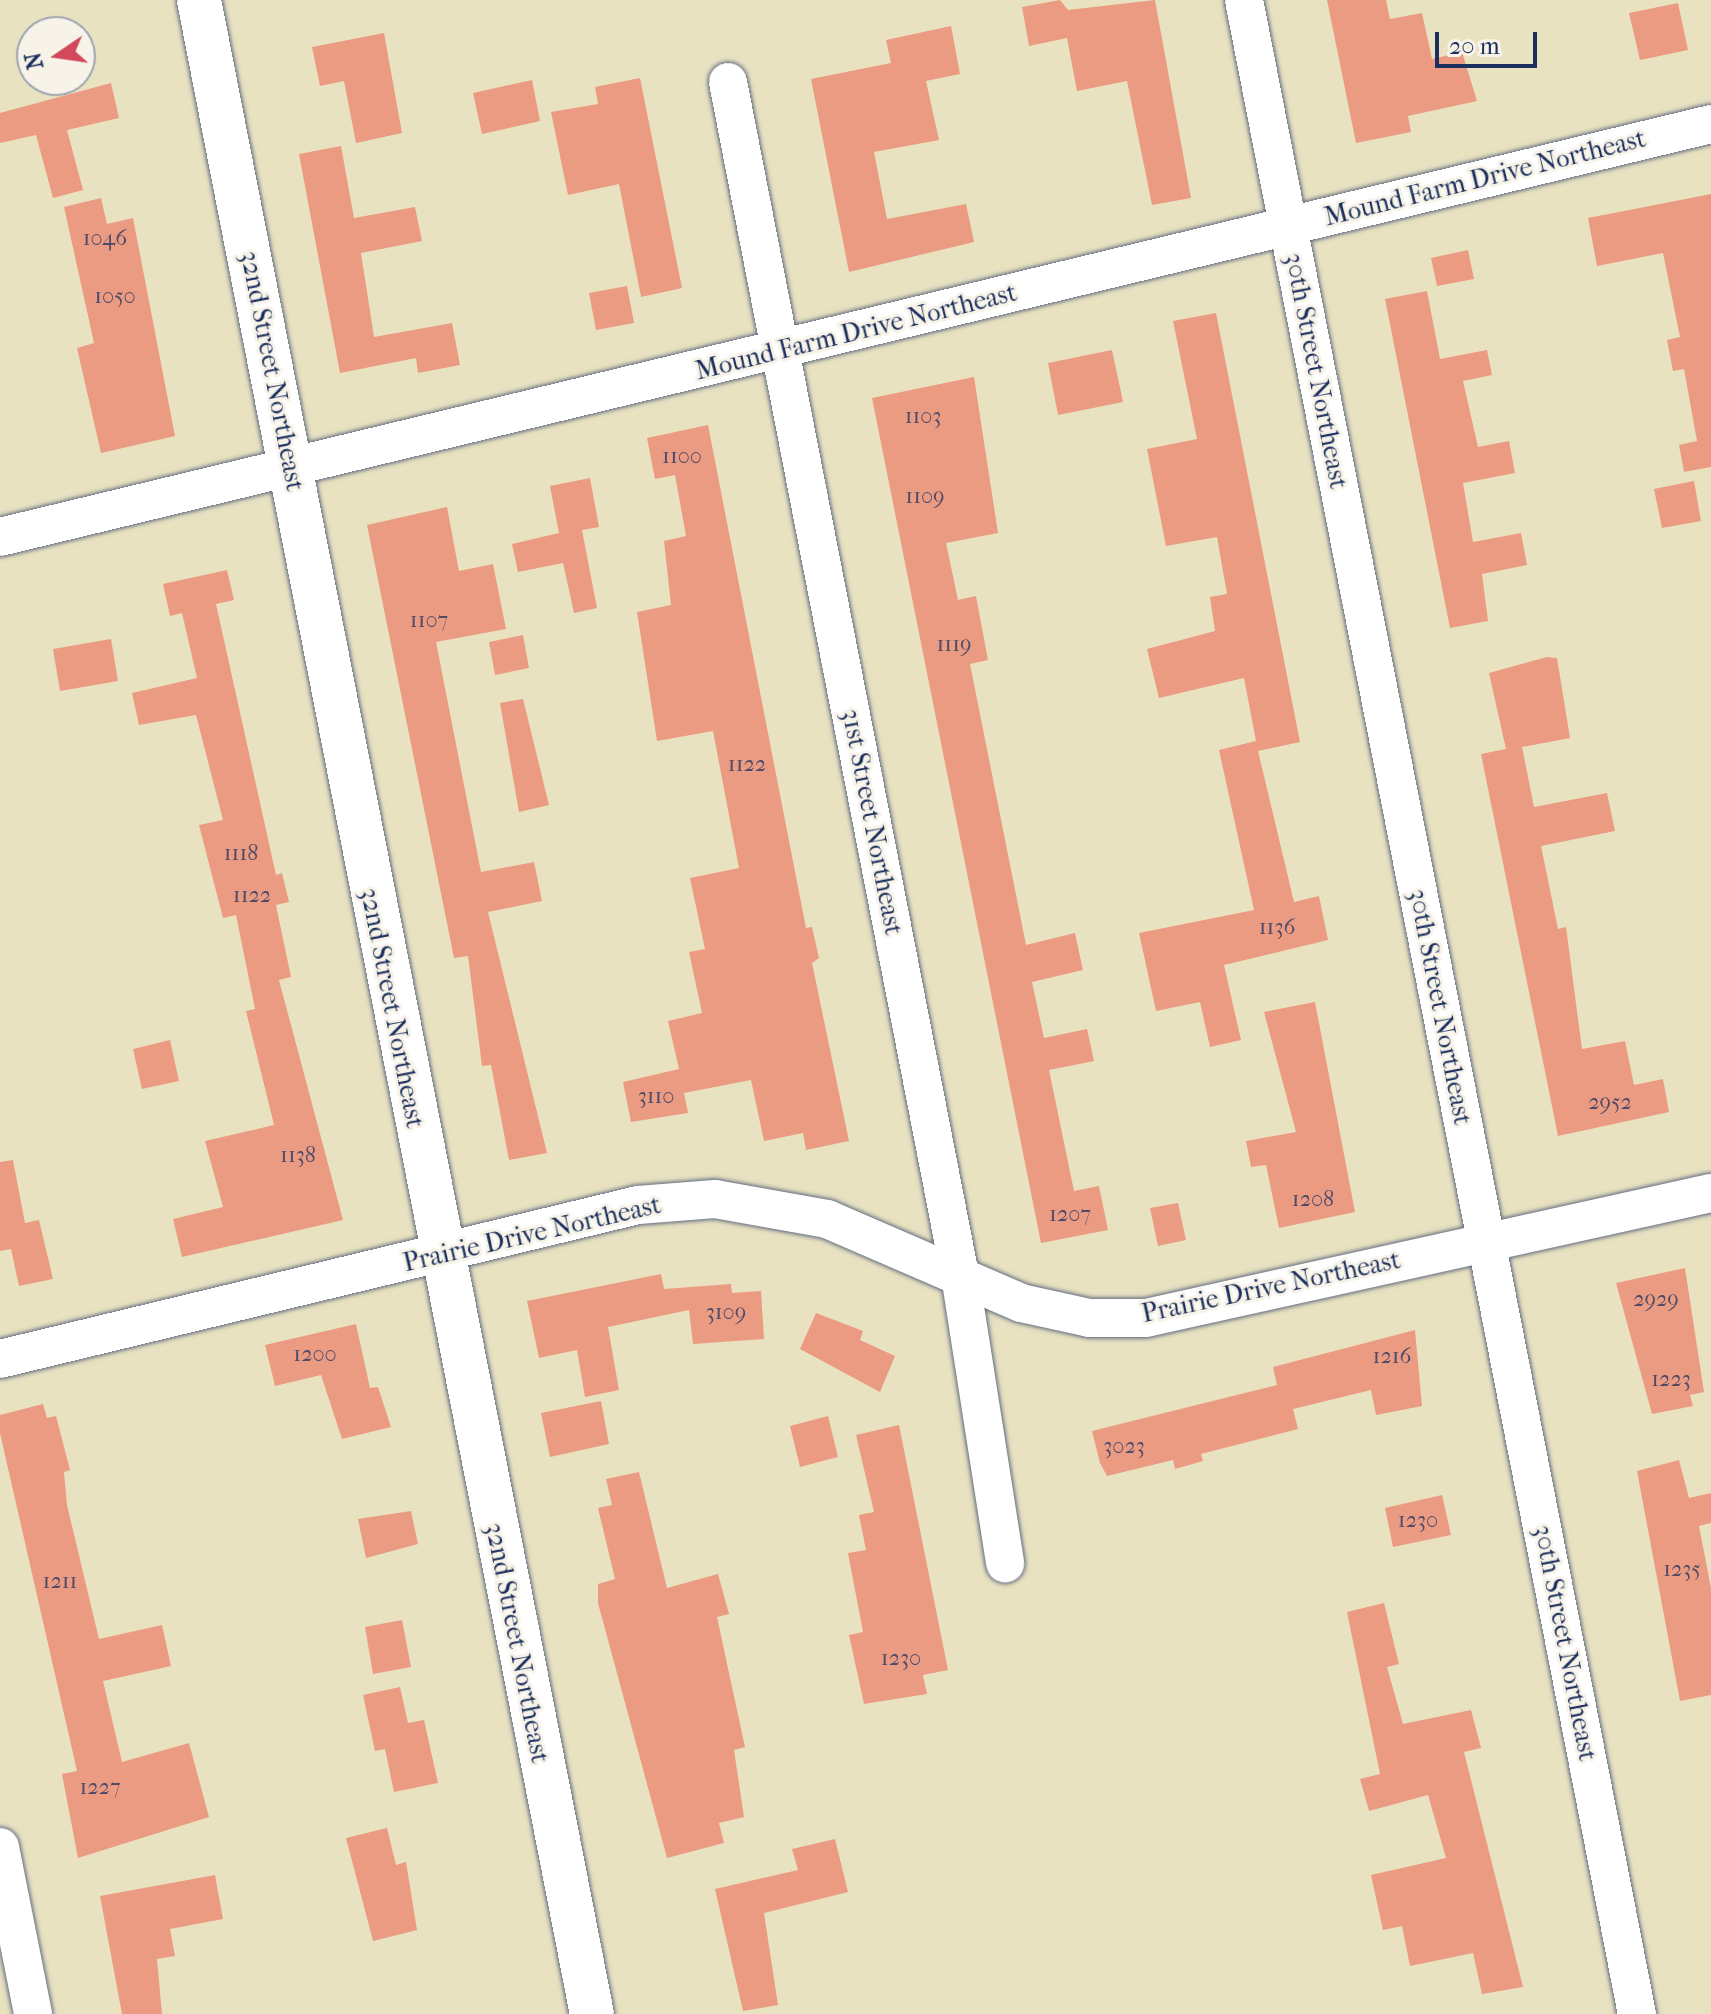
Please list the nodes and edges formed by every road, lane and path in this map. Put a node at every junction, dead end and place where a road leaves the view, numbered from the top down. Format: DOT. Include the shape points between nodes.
graph roads {
  1 [pos="199,0"];
  2 [pos="1244,0"];
  3 [pos="728,82"];
  4 [pos="1711,124"];
  5 [pos="1288,226"];
  6 [pos="781,351"];
  7 [pos="291,467"];
  8 [pos="0,537"];
  9 [pos="1711,1193"];
  10 [pos="1486,1239"];
  11 [pos="439,1255"];
  12 [pos="960,1275"];
  13 [pos="0,1359"];
  14 [pos="1005,1564"];
  15 [pos="0,1847"];
  16 [pos="33,2014"];
  17 [pos="592,2014"];
  18 [pos="1637,2014"];
  1 -- 7 [label="main road, 32nd Street Northeast"];
  2 -- 5 [label="street, 30th Street Northeast"];
  3 -- 6 [label="street, 31st Street Northeast"];
  4 -- 5 [label="street, Mound Farm Drive Northeast"];
  5 -- 6 [label="street, Mound Farm Drive Northeast"];
  5 -- 10 [label="street, 30th Street Northeast"];
  6 -- 7 [label="street, Mound Farm Drive Northeast"];
  6 -- 12 [label="street, 31st Street Northeast"];
  7 -- 8 [label="street, Mound Farm Drive Northeast"];
  7 -- 11 [label="main road, 32nd Street Northeast"];
  9 -- 10 [label="street, Prairie Drive Northeast"];
  10 -- 12 [label="street, Prairie Drive Northeast" via="1146,1318 1089,1318 1021,1303"];
  10 -- 18 [label="street, 30th Street Northeast"];
  11 -- 12 [label="street, Prairie Drive Northeast" via="638,1205 715,1199 827,1219"];
  11 -- 13 [label="street, Prairie Drive Northeast"];
  11 -- 17 [label="main road, 32nd Street Northeast"];
  12 -- 14 [label="street, 31st Street Northeast"];
  15 -- 16 [label="street"];
}
